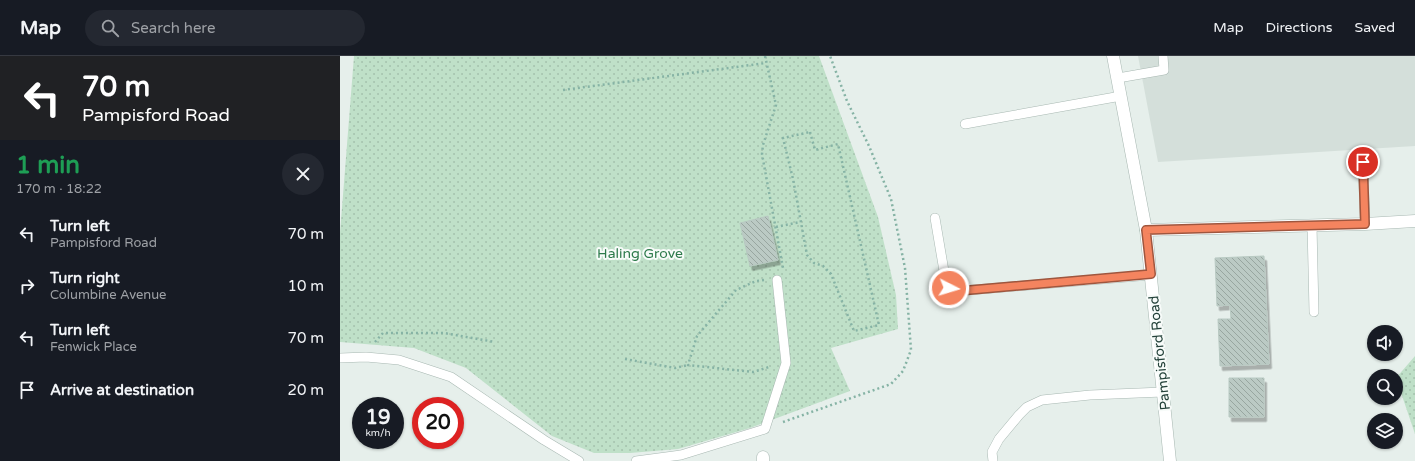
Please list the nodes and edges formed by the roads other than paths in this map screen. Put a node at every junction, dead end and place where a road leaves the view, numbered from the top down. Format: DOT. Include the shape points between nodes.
graph roads {
  1 [pos="1113,56"];
  2 [pos="1163,56"];
  3 [pos="1118,78"];
  4 [pos="1121,96"];
  5 [pos="965,124"];
  6 [pos="1363,162"];
  7 [pos="935,218"];
  8 [pos="1415,221"];
  9 [pos="1365,224"];
  10 [pos="1312,225"];
  11 [pos="1146,230"];
  12 [pos="1151,274"];
  13 [pos="776,280"];
  14 [pos="1314,312"];
  15 [pos="340,358"];
  16 [pos="1163,392"];
  17 [pos="579,461"];
  18 [pos="636,461"];
  19 [pos="992,461"];
  20 [pos="1170,461"];
  1 -- 3 [label="street, Pampisford Road"];
  2 -- 3 [label="lane" via="1164,70"];
  3 -- 4 [label="street, Pampisford Road"];
  4 -- 5 [label="lane"];
  4 -- 11 [label="street, Pampisford Road"];
  6 -- 9 [label="lane"];
  7 -- 12 [label="lane" via="949,288 959,291"];
  8 -- 9 [label="street"];
  9 -- 10 [label="street"];
  10 -- 11 [label="street"];
  10 -- 14 [label="lane"];
  11 -- 12 [label="street, Pampisford Road"];
  12 -- 16 [label="street, Pampisford Road"];
  13 -- 18 [label="lane" via="786,362 765,429 681,455"];
  15 -- 17 [label="lane" via="399,360 451,377"];
  16 -- 19 [label="lane" via="1042,400 1027,408 999,440 992,452"];
  16 -- 20 [label="street, Pampisford Road"];
}
